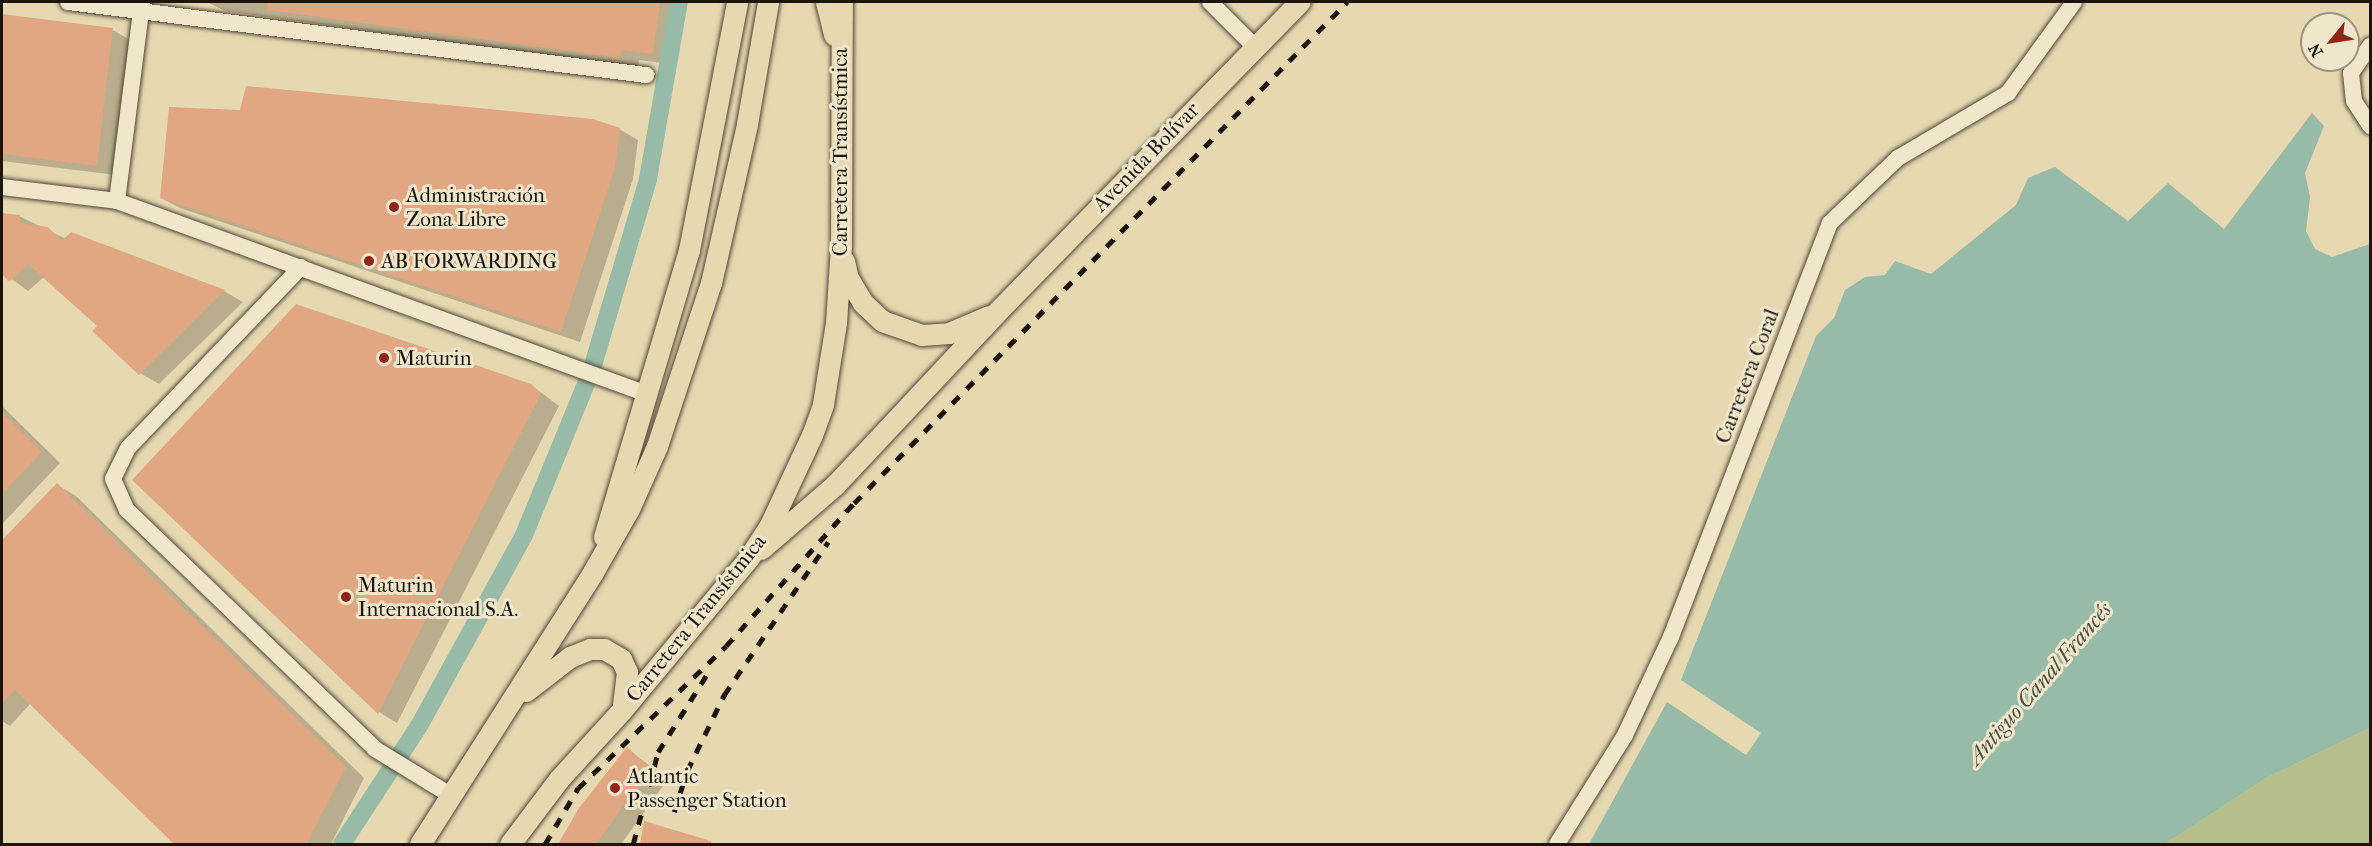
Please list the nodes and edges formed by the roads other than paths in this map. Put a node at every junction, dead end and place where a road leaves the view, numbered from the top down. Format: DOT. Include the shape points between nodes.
graph roads {
  1 [pos="68,2"];
  2 [pos="737,2"];
  3 [pos="768,2"];
  4 [pos="826,2"];
  5 [pos="842,2"];
  6 [pos="1210,2"];
  7 [pos="1299,2"];
  8 [pos="2074,2"];
  9 [pos="141,6"];
  10 [pos="1254,46"];
  11 [pos="2370,46"];
  12 [pos="840,58"];
  13 [pos="646,75"];
  14 [pos="2370,126"];
  15 [pos="2,187"];
  16 [pos="117,201"];
  17 [pos="841,245"];
  18 [pos="301,267"];
  19 [pos="995,314"];
  20 [pos="647,394"];
  21 [pos="748,559"];
  22 [pos="593,572"];
  23 [pos="511,704"];
  24 [pos="622,710"];
  25 [pos="452,796"];
  26 [pos="420,844"];
  27 [pos="510,844"];
  28 [pos="1557,844"];
  1 -- 9 [label="street"];
  2 -- 20 [label="main road" via="689,250"];
  3 -- 22 [label="main road" via="747,124 711,283 657,446 629,509"];
  4 -- 12 [label="main road"];
  5 -- 12 [label="main road, Carretera Transístmica"];
  6 -- 10 [label="street"];
  7 -- 10 [label="main road, Avenida Bolívar"];
  8 -- 28 [label="street, Carretera Coral" via="2008,93 1898,158 1830,223 1671,637 1625,735"];
  9 -- 13 [label="street"];
  9 -- 16 [label="street"];
  10 -- 19 [label="main road, Avenida Bolívar"];
  11 -- 14 [label="street" via="2351,73 2354,101"];
  12 -- 17 [label="main road, Carretera Transístmica"];
  15 -- 16 [label="street"];
  16 -- 18 [label="street"];
  17 -- 19 [label="main road, Avenida Bolívar" via="848,278 863,303 882,321 922,335 949,333"];
  17 -- 21 [label="main road, Carretera Transístmica" via="836,323 823,404 770,525"];
  18 -- 20 [label="street"];
  18 -- 25 [label="street" via="128,448 113,479 127,510 375,748"];
  19 -- 21 [label="main road, Avenida Bolívar" via="835,485 792,526"];
  20 -- 22 [label="main road"];
  21 -- 24 [label="main road, Carretera Transístmica"];
  22 -- 23 [label="main road"];
  23 -- 24 [label="main road" via="570,657 598,648 616,654 625,665 628,685"];
  23 -- 25 [label="main road"];
  24 -- 27 [label="main road, Carretera Transístmica" via="559,779"];
  25 -- 26 [label="main road"];
}
